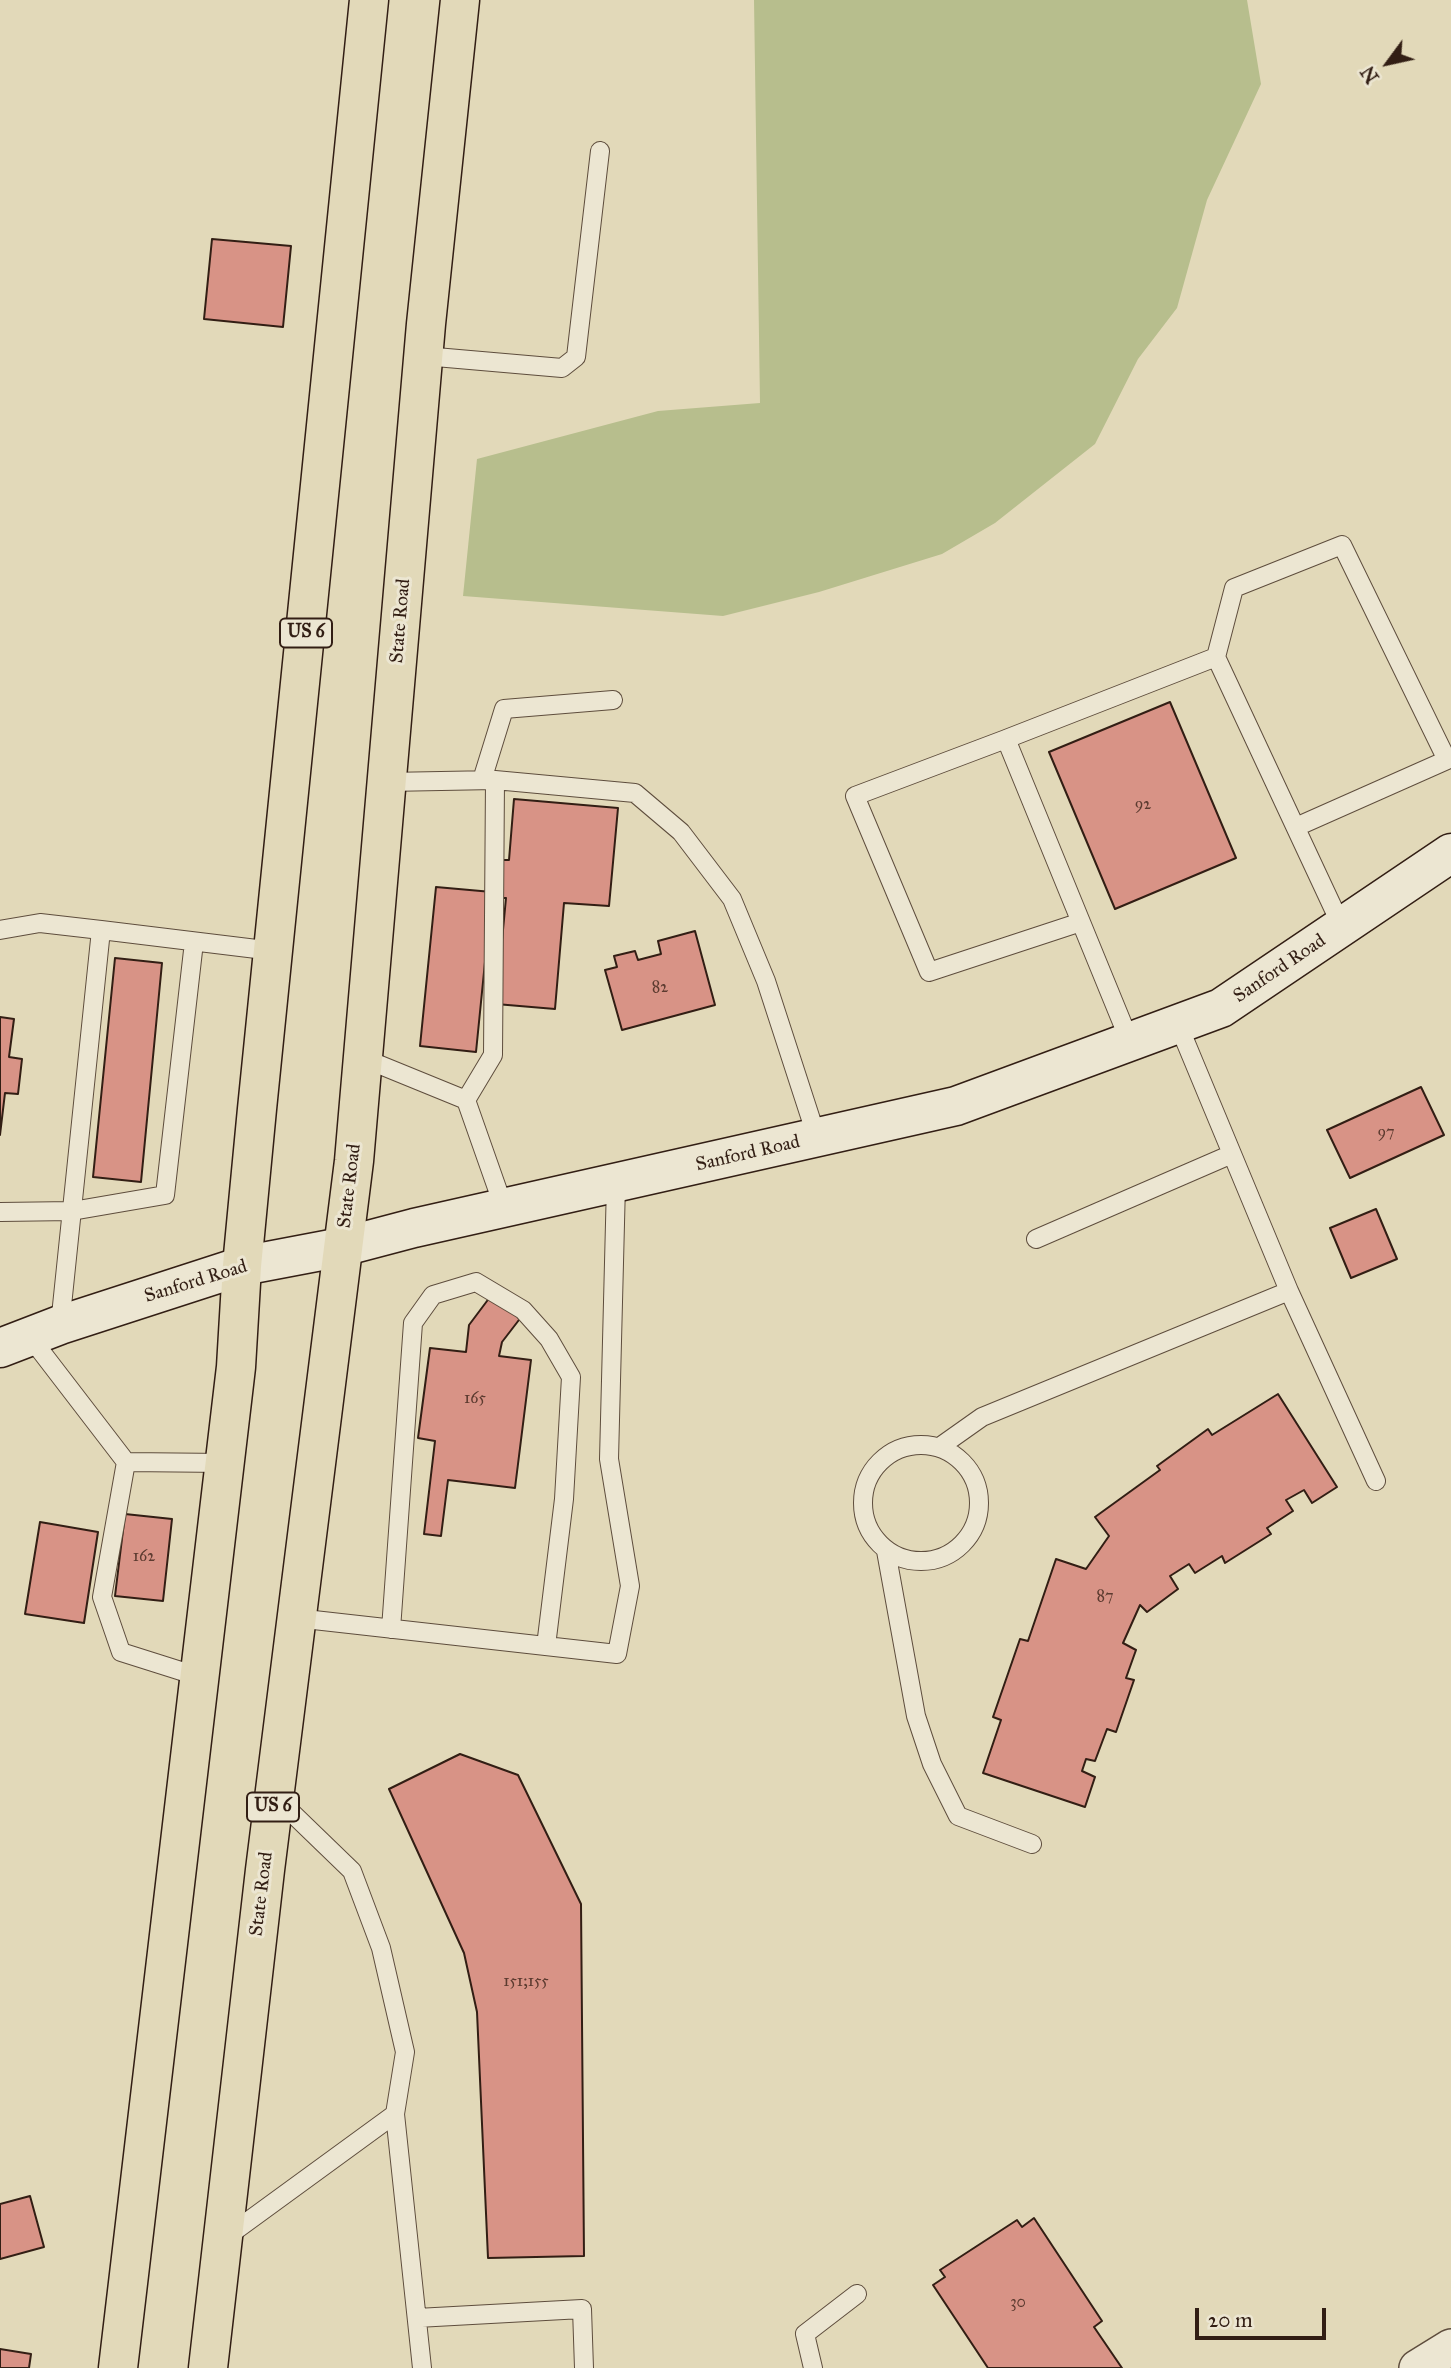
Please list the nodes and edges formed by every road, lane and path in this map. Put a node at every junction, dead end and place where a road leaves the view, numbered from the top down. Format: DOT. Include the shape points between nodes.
graph roads {
  1 [pos="369,0"];
  2 [pos="460,0"];
  3 [pos="600,151"];
  4 [pos="424,356"];
  5 [pos="1216,657"];
  6 [pos="613,700"];
  7 [pos="1006,739"];
  8 [pos="489,780"];
  9 [pos="387,782"];
  10 [pos="1296,828"];
  11 [pos="1451,853"];
  12 [pos="1081,922"];
  13 [pos="1342,927"];
  14 [pos="0,930"];
  15 [pos="101,930"];
  16 [pos="194,942"];
  17 [pos="273,951"];
  18 [pos="1178,1024"];
  19 [pos="1130,1042"];
  20 [pos="363,1058"];
  21 [pos="466,1100"];
  22 [pos="817,1138"];
  23 [pos="1232,1154"];
  24 [pos="616,1184"];
  25 [pos="504,1208"];
  26 [pos="72,1211"];
  27 [pos="0,1212"];
  28 [pos="1036,1240"];
  29 [pos="342,1247"];
  30 [pos="242,1266"];
  31 [pos="1289,1291"];
  32 [pos="30,1337"];
  33 [pos="941,1446"];
  34 [pos="126,1462"];
  35 [pos="225,1463"];
  36 [pos="1376,1480"];
  37 [pos="886,1551"];
  38 [pos="296,1619"];
  39 [pos="391,1629"];
  40 [pos="546,1646"];
  41 [pos="200,1677"];
  42 [pos="274,1802"];
  43 [pos="1032,1844"];
  44 [pos="396,2115"];
  45 [pos="223,2239"];
  46 [pos="857,2294"];
  47 [pos="417,2318"];
  48 [pos="1451,2347"];
  49 [pos="118,2368"];
  50 [pos="208,2368"];
  51 [pos="422,2368"];
  52 [pos="583,2368"];
  53 [pos="813,2368"];
  54 [pos="1417,2368"];
  1 -- 17 [label="main road, US 6"];
  2 -- 4 [label="main road, State Road / US 6"];
  3 -- 4 [label="lane" via="576,357 562,368"];
  4 -- 9 [label="main road, State Road / US 6"];
  5 -- 7 [label="lane"];
  5 -- 10 [label="lane"];
  5 -- 10 [label="lane" via="1234,588 1342,545 1447,760"];
  6 -- 8 [label="lane" via="504,709"];
  7 -- 12 [label="lane"];
  7 -- 12 [label="lane" via="855,796 929,972"];
  8 -- 9 [label="lane"];
  8 -- 21 [label="lane" via="493,1055"];
  8 -- 22 [label="lane" via="635,793 681,832 733,900 766,981"];
  9 -- 20 [label="main road, State Road / US 6"];
  10 -- 13 [label="lane"];
  11 -- 13 [label="street, Sanford Road"];
  12 -- 19 [label="lane"];
  13 -- 18 [label="street, Sanford Road" via="1221,1008"];
  14 -- 15 [label="lane" via="40,923"];
  15 -- 16 [label="lane"];
  15 -- 26 [label="lane"];
  16 -- 17 [label="lane"];
  16 -- 26 [label="lane" via="165,1195"];
  17 -- 30 [label="main road, US 6"];
  18 -- 19 [label="street, Sanford Road"];
  18 -- 23 [label="lane"];
  19 -- 22 [label="street, Sanford Road" via="957,1106"];
  20 -- 21 [label="lane"];
  20 -- 29 [label="main road, State Road / US 6"];
  21 -- 25 [label="lane"];
  22 -- 24 [label="street, Sanford Road"];
  23 -- 28 [label="lane"];
  23 -- 31 [label="lane"];
  24 -- 25 [label="street, Sanford Road"];
  24 -- 40 [label="lane" via="609,1459 630,1586 617,1654"];
  25 -- 29 [label="street, Sanford Road"];
  26 -- 27 [label="lane"];
  26 -- 32 [label="lane"];
  29 -- 30 [label="street, Sanford Road"];
  29 -- 38 [label="main road, State Road / US 6"];
  30 -- 32 [label="street, Sanford Road"];
  30 -- 35 [label="main road, US 6"];
  31 -- 33 [label="lane" via="982,1417"];
  31 -- 36 [label="lane"];
  32 -- 34 [label="lane"];
  33 -- 37 [label="lane" via="907,1445 878,1461 863,1491 866,1525"];
  33 -- 37 [label="lane" via="969,1466 981,1497 974,1530 951,1555 918,1563"];
  34 -- 35 [label="lane"];
  34 -- 41 [label="lane" via="102,1597 121,1653"];
  35 -- 41 [label="main road, US 6"];
  37 -- 43 [label="lane" via="915,1716 937,1774 958,1816"];
  38 -- 39 [label="lane"];
  38 -- 42 [label="main road, State Road / US 6"];
  39 -- 40 [label="lane"];
  39 -- 40 [label="lane" via="413,1323 433,1295 476,1282 523,1310 549,1339 571,1377 564,1499"];
  41 -- 49 [label="main road, US 6"];
  42 -- 44 [label="lane" via="291,1812 352,1871 381,1948 405,2052"];
  42 -- 45 [label="main road, State Road / US 6"];
  44 -- 45 [label="lane"];
  44 -- 47 [label="lane"];
  45 -- 50 [label="main road, State Road / US 6"];
  46 -- 53 [label="lane" via="805,2334"];
  47 -- 51 [label="lane"];
  47 -- 52 [label="lane" via="582,2309"];
  48 -- 54 [label="street"];
}
